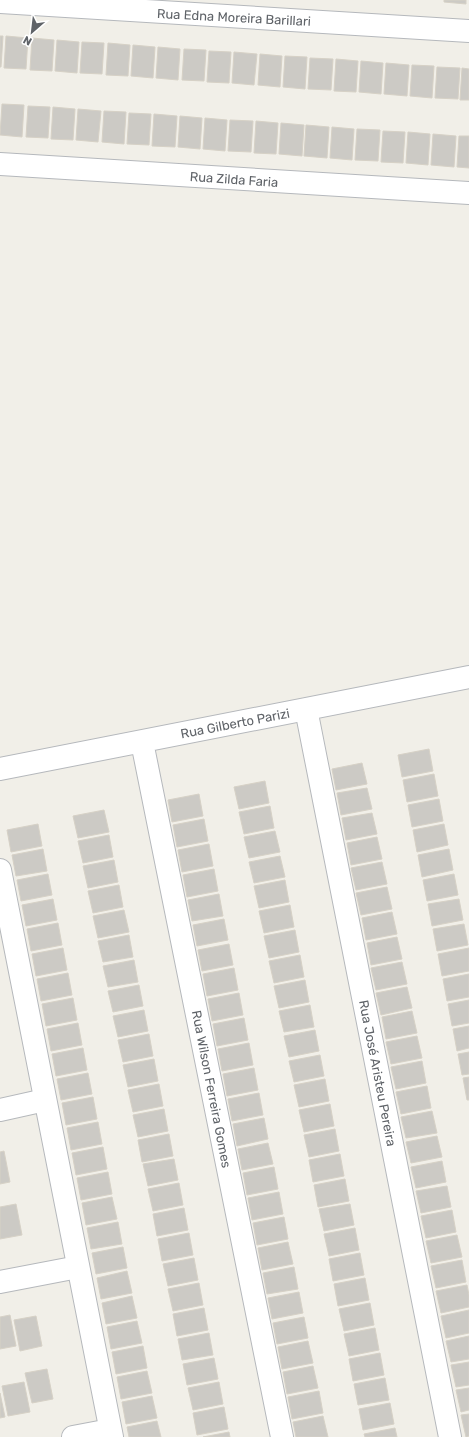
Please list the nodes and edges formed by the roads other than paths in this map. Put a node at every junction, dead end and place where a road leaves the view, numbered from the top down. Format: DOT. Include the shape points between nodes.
graph roads {
  1 [pos="0,2"];
  2 [pos="469,31"];
  3 [pos="0,164"];
  4 [pos="469,193"];
  5 [pos="468,682"];
  6 [pos="306,709"];
  7 [pos="142,742"];
  8 [pos="0,769"];
  9 [pos="0,870"];
  10 [pos="6,936"];
  11 [pos="45,1100"];
  12 [pos="0,1110"];
  13 [pos="78,1267"];
  14 [pos="0,1282"];
  15 [pos="111,1433"];
  16 [pos="73,1437"];
  17 [pos="282,1437"];
  18 [pos="450,1437"];
  1 -- 2 [label="street, Rua Edna Moreira Barillari"];
  3 -- 4 [label="street, Rua Zilda Faria"];
  5 -- 6 [label="street, Rua Gilberto Parizi"];
  6 -- 7 [label="street, Rua Gilberto Parizi"];
  6 -- 18 [label="street, Rua José Aristeu Pereira"];
  7 -- 8 [label="street, Rua Gilberto Parizi"];
  7 -- 17 [label="street, Rua Wilson Ferreira Gomes"];
  9 -- 10 [label="street"];
  10 -- 11 [label="street"];
  11 -- 12 [label="street"];
  11 -- 13 [label="street"];
  13 -- 14 [label="street"];
  13 -- 15 [label="street"];
  15 -- 16 [label="street"];
}
